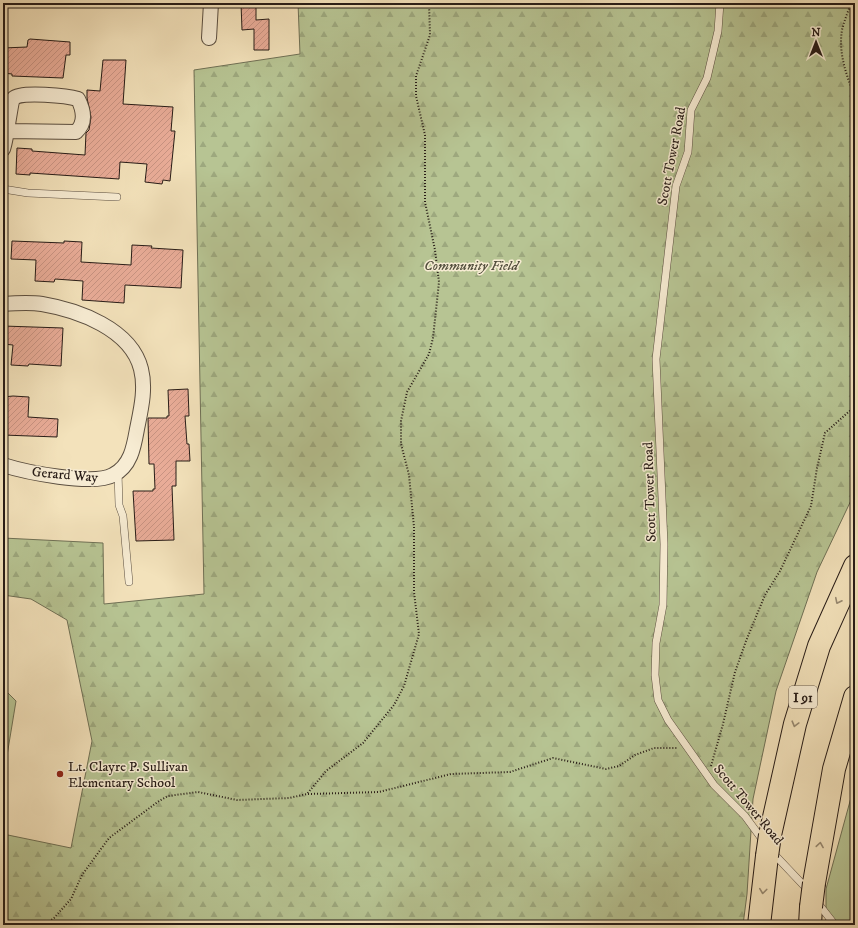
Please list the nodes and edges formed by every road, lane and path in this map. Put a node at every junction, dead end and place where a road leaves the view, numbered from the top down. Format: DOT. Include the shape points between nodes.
graph roads {
  1 [pos="211,3"];
  2 [pos="429,3"];
  3 [pos="720,3"];
  4 [pos="851,3"];
  5 [pos="209,38"];
  6 [pos="855,98"];
  7 [pos="9,131"];
  8 [pos="3,150"];
  9 [pos="3,189"];
  10 [pos="117,197"];
  11 [pos="3,304"];
  12 [pos="855,401"];
  13 [pos="3,465"];
  14 [pos="118,472"];
  15 [pos="855,566"];
  16 [pos="129,582"];
  17 [pos="855,697"];
  18 [pos="688,748"];
  19 [pos="714,785"];
  20 [pos="307,794"];
  21 [pos="810,916"];
  22 [pos="44,925"];
  23 [pos="759,925"];
  24 [pos="836,925"];
  1 -- 5 [label="street"];
  2 -- 20 [label="path" via="430,35 416,76 416,96 425,135 424,202 439,282 429,354 408,392 401,421 401,444 409,475 414,527 414,592 419,634 404,686 394,705 363,743 326,771"];
  3 -- 18 [label="lane, Scott Tower Road" via="718,31 707,78 691,110 688,152 676,186 656,359 664,544 663,605 656,643 655,675 658,700 668,720"];
  4 -- 6 [label="path" via="842,29 840,46"];
  7 -- 7 [label="street" via="11,105 17,96 69,97 78,99 82,106 82,127 76,132"];
  7 -- 8 [label="street"];
  9 -- 10 [label="lane" via="28,193"];
  11 -- 14 [label="street, Gerard Way" via="41,304 76,314 103,325 132,350 141,369 143,401 132,451"];
  12 -- 19 [label="path" via="853,408 825,433 811,506 780,571 765,595 746,641 708,772"];
  13 -- 14 [label="street, Gerard Way" via="63,477 103,478"];
  14 -- 16 [label="lane" via="119,505 123,516"];
  15 -- 23 [label="highway, I 91, one-way, bridge" via="818,646 795,724 770,835"];
  21 -- 17 [label="highway, one-way, bridge" via="834,769"];
  18 -- 19 [label="lane, Scott Tower Road"];
  18 -- 20 [label="path" via="654,748 635,755 619,766 606,769 553,758 510,772 451,774 379,792"];
  19 -- 24 [label="lane, Scott Tower Road" via="745,816 777,859 803,884"];
  20 -- 22 [label="path" via="289,798 237,800 198,792 168,796 109,838 82,875 71,899"];
}
